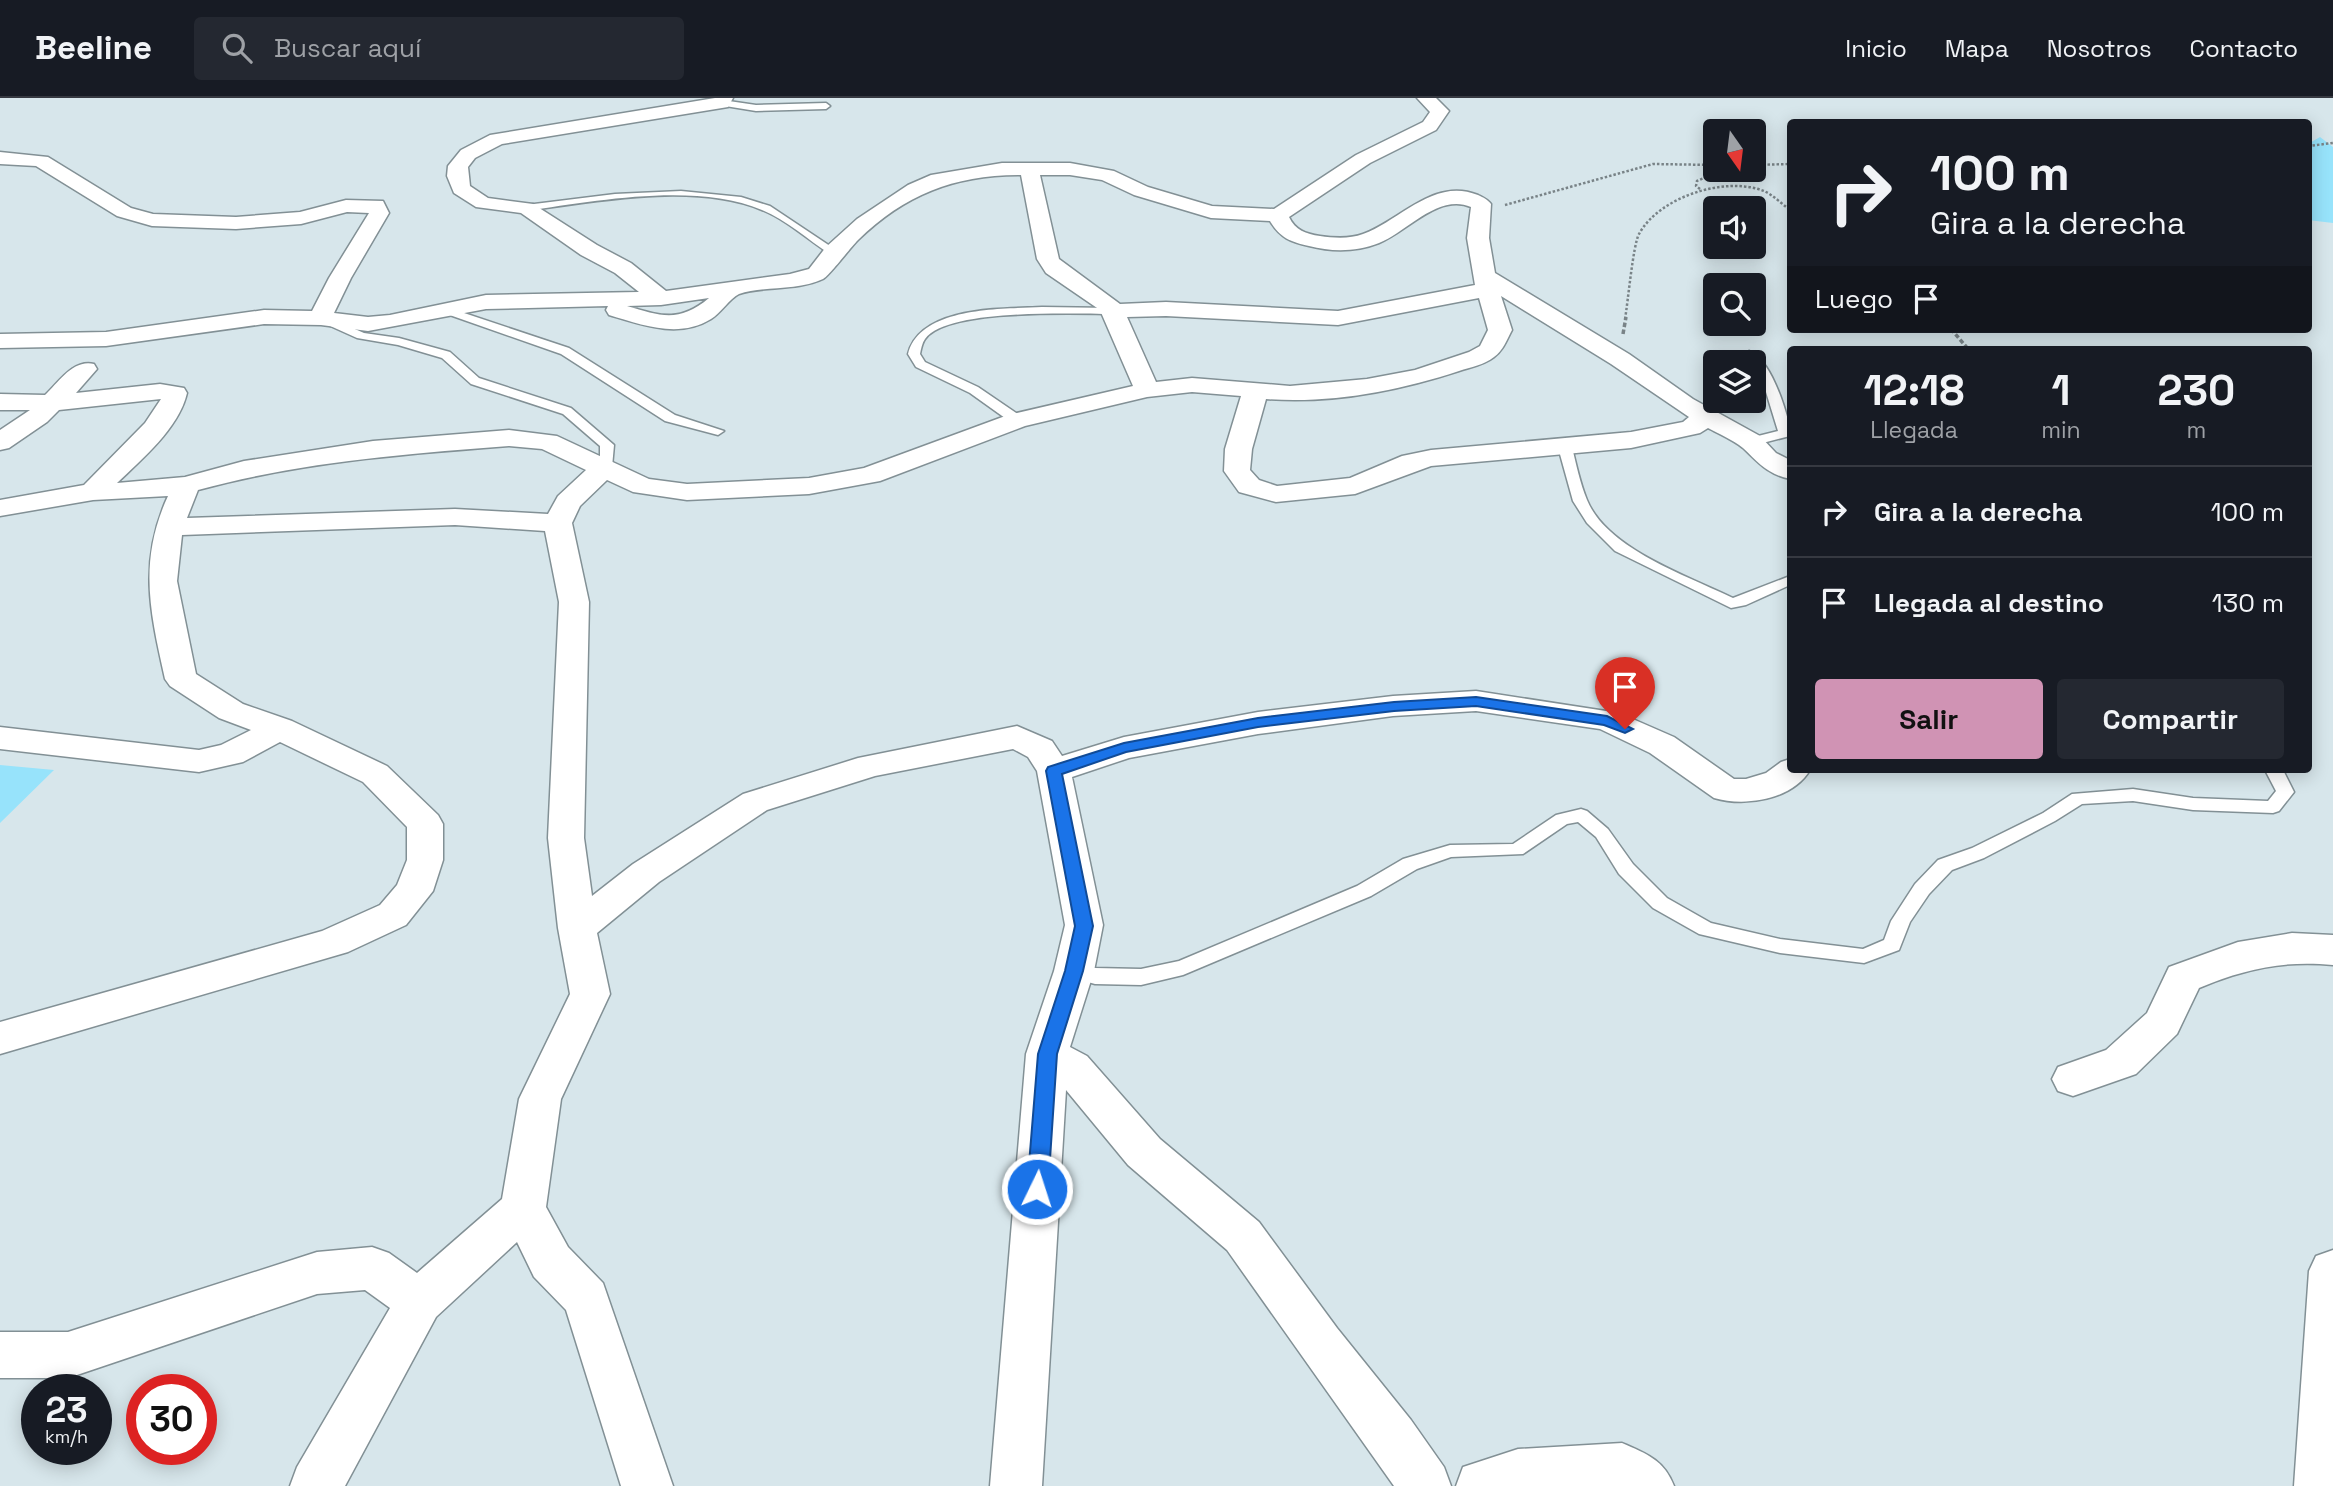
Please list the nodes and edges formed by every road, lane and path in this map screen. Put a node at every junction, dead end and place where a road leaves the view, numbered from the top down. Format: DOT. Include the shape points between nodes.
graph roads {
  1 [pos="1426,98"];
  2 [pos="723,101"];
  3 [pos="826,106"];
  4 [pos="2333,143"];
  5 [pos="2312,146"];
  6 [pos="0,158"];
  7 [pos="1787,164"];
  8 [pos="1703,165"];
  9 [pos="1766,165"];
  10 [pos="1029,167"];
  11 [pos="1703,178"];
  12 [pos="1701,190"];
  13 [pos="1481,204"];
  14 [pos="526,208"];
  15 [pos="1787,208"];
  16 [pos="1278,215"];
  17 [pos="834,252"];
  18 [pos="1486,282"];
  19 [pos="730,290"];
  20 [pos="660,298"];
  21 [pos="607,300"];
  22 [pos="448,311"];
  23 [pos="1112,311"];
  24 [pos="321,318"];
  25 [pos="0,341"];
  26 [pos="1619,359"];
  27 [pos="85,369"];
  28 [pos="1766,379"];
  29 [pos="1255,389"];
  30 [pos="1147,390"];
  31 [pos="0,402"];
  32 [pos="51,403"];
  33 [pos="1706,417"];
  34 [pos="1017,421"];
  35 [pos="718,431"];
  36 [pos="0,442"];
  37 [pos="1751,442"];
  38 [pos="1565,447"];
  39 [pos="605,467"];
  40 [pos="1787,470"];
  41 [pos="187,485"];
  42 [pos="93,492"];
  43 [pos="0,508"];
  44 [pos="558,523"];
  45 [pos="170,527"];
  46 [pos="1787,581"];
  47 [pos="280,729"];
  48 [pos="0,738"];
  49 [pos="1054,771"];
  50 [pos="1789,773"];
  51 [pos="2276,773"];
  52 [pos="577,928"];
  53 [pos="2333,950"];
  54 [pos="1074,971"];
  55 [pos="0,1038"];
  56 [pos="1047,1054"];
  57 [pos="2073,1079"];
  58 [pos="523,1208"];
  59 [pos="2333,1271"];
  60 [pos="419,1302"];
  61 [pos="0,1355"];
  62 [pos="1625,1480"];
  63 [pos="316,1486"];
  64 [pos="648,1486"];
  65 [pos="1016,1486"];
  66 [pos="1425,1486"];
  67 [pos="1482,1486"];
  68 [pos="2320,1486"];
  1 -- 16 [label="street" via="1440,111 1430,126 1363,159"];
  2 -- 3 [label="lane" via="756,108"];
  2 -- 14 [label="street" via="497,139 468,154 458,166 461,189 483,204"];
  4 -- 5 [label="path"];
  6 -- 24 [label="street" via="41,161 124,212 152,220 236,223 376,205 379,213 342,272"];
  7 -- 9 [label="path"];
  8 -- 13 [label="path" via="1653,164 1503,206"];
  10 -- 16 [label="street" via="1107,175 1141,191 1211,212"];
  10 -- 17 [label="street" via="938,178 864,223"];
  10 -- 23 [label="street" via="1048,259"];
  11 -- 12 [label="path" via="1696,181"];
  12 -- 15 [label="path" via="1749,187 1766,192"];
  12 -- 26 [label="path" via="1665,206 1639,234"];
  13 -- 16 [label="street" via="1474,199 1447,198 1426,205 1371,239 1350,244 1296,237 1284,229"];
  13 -- 18 [label="street" via="1478,238"];
  14 -- 17 [label="lane" via="649,195 728,199 765,208"];
  14 -- 20 [label="street" via="623,268"];
  17 -- 19 [label="street" via="817,275"];
  18 -- 23 [label="street" via="1338,318"];
  18 -- 26 [label="street"];
  18 -- 29 [label="street" via="1500,330 1489,350 1478,357 1420,376 1367,386 1290,393"];
  19 -- 20 [label="street"];
  19 -- 21 [label="street" via="699,319 678,323 608,308"];
  20 -- 21 [label="street"];
  21 -- 22 [label="street" via="486,302"];
  22 -- 24 [label="street" via="368,324"];
  22 -- 35 [label="lane" via="565,351 670,418"];
  23 -- 30 [label="street"];
  23 -- 34 [label="lane" via="982,315 943,322 923,334 914,354 920,364 974,390"];
  24 -- 25 [label="street" via="264,317 106,339"];
  24 -- 39 [label="lane" via="362,336 446,355 475,381 567,411 607,445"];
  26 -- 33 [label="street"];
  27 -- 32 [label="street"];
  28 -- 37 [label="lane" via="1785,433"];
  29 -- 30 [label="street" via="1192,385"];
  29 -- 38 [label="street" via="1251,415 1239,441 1237,471 1243,481 1276,494 1355,486 1411,462 1452,455"];
  30 -- 34 [label="street"];
  31 -- 32 [label="street"];
  32 -- 36 [label="street"];
  32 -- 42 [label="street" via="174,393 165,415"];
  33 -- 37 [label="street"];
  33 -- 38 [label="street" via="1691,428 1660,435"];
  34 -- 39 [label="street" via="870,475 809,486 687,492 643,486"];
  37 -- 40 [label="street" via="1767,460"];
  38 -- 46 [label="lane" via="1580,501 1620,548 1731,603"];
  39 -- 41 [label="street" via="548,442 509,438 373,449 244,469"];
  39 -- 44 [label="street" via="568,502"];
  41 -- 42 [label="street"];
  41 -- 45 [label="street"];
  42 -- 43 [label="street"];
  44 -- 45 [label="street" via="455,517"];
  44 -- 52 [label="street" via="574,602 566,838"];
  45 -- 47 [label="street" via="161,562 163,601 181,679 232,711"];
  47 -- 48 [label="street" via="231,754 199,761"];
  47 -- 55 [label="street" via="375,774 425,824 425,860 414,891 393,915 334,942"];
  49 -- 50 [label="street" via="1124,748 1258,723 1476,701 1607,720 1662,745 1726,790 1748,791"];
  49 -- 52 [label="street" via="1040,749 1017,737 870,766 755,803 646,873"];
  49 -- 54 [label="street" via="1084,926"];
  51 -- 54 [label="lane" via="2286,792 2273,807 2193,804 2133,795 2078,798 1978,853 1945,865 1908,910 1892,945 1864,956 1780,946 1706,929 1660,903 1626,869 1602,832 1581,815 1562,818 1517,850 1450,851 1410,864 1363,891 1183,968 1140,977"];
  52 -- 58 [label="street" via="590,994 540,1100"];
  53 -- 57 [label="street" via="2297,945 2232,957 2183,978 2163,1023 2121,1062"];
  54 -- 56 [label="street"];
  56 -- 65 [label="street"];
  56 -- 66 [label="street" via="1072,1068 1144,1152 1243,1236"];
  58 -- 60 [label="street"];
  58 -- 64 [label="street" via="551,1262 586,1298"];
  59 -- 68 [label="street"];
  60 -- 61 [label="street" via="372,1268 317,1273 68,1355"];
  60 -- 63 [label="street"];
  62 -- 67 [label="street" via="1518,1475"];
}
